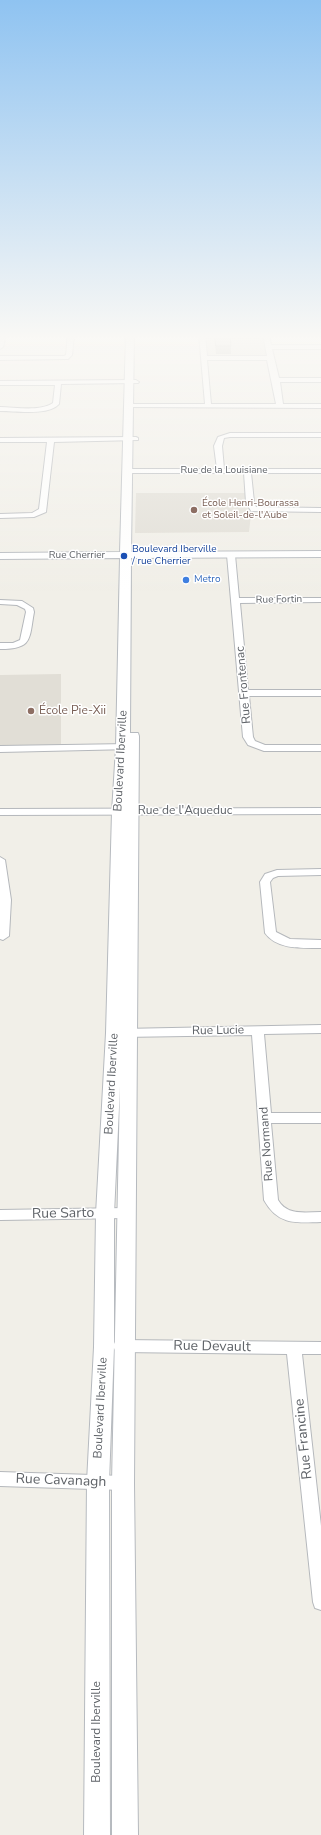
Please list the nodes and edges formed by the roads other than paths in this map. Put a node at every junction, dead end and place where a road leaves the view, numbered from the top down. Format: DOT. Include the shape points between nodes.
graph roads {
  1 [pos="133,420"];
  2 [pos="321,435"];
  3 [pos="0,440"];
  4 [pos="51,440"];
  5 [pos="132,440"];
  6 [pos="131,471"];
  7 [pos="221,471"];
  8 [pos="247,471"];
  9 [pos="321,471"];
  10 [pos="321,510"];
  11 [pos="0,516"];
  12 [pos="321,554"];
  13 [pos="231,555"];
  14 [pos="0,556"];
  15 [pos="130,556"];
  16 [pos="236,600"];
  17 [pos="321,600"];
  18 [pos="0,602"];
  19 [pos="0,646"];
  20 [pos="244,693"];
  21 [pos="321,693"];
  22 [pos="128,747"];
  23 [pos="321,748"];
  24 [pos="0,749"];
  25 [pos="321,811"];
  26 [pos="0,812"];
  27 [pos="125,812"];
  28 [pos="0,860"];
  29 [pos="321,872"];
  30 [pos="3,936"];
  31 [pos="321,944"];
  32 [pos="321,1029"];
  33 [pos="258,1030"];
  34 [pos="122,1033"];
  35 [pos="265,1118"];
  36 [pos="321,1118"];
  37 [pos="105,1214"];
  38 [pos="126,1214"];
  39 [pos="0,1215"];
  40 [pos="321,1217"];
  41 [pos="114,1346"];
  42 [pos="294,1348"];
  43 [pos="321,1348"];
  44 [pos="0,1479"];
  45 [pos="98,1482"];
  46 [pos="123,1482"];
  47 [pos="321,1602"];
  48 [pos="97,1835"];
  49 [pos="125,1835"];
  1 -- 5 [label="street, Boulevard Iberville"];
  2 -- 7 [label="street" via="230,435 221,438 218,446"];
  3 -- 4 [label="street"];
  4 -- 5 [label="street"];
  4 -- 11 [label="street" via="43,510 34,515"];
  5 -- 6 [label="street, Boulevard Iberville"];
  6 -- 7 [label="street, Rue de la Louisiane"];
  6 -- 15 [label="street, Boulevard Iberville"];
  7 -- 8 [label="street, Rue de la Louisiane"];
  8 -- 9 [label="street, Rue de la Louisiane"];
  8 -- 10 [label="street" via="250,502 254,509"];
  12 -- 13 [label="street, Rue Cherrier"];
  13 -- 15 [label="street, Rue Cherrier"];
  13 -- 16 [label="street, Rue Frontenac"];
  14 -- 15 [label="street, Rue Cherrier"];
  15 -- 22 [label="street, Boulevard Iberville"];
  16 -- 17 [label="street, Rue Fortin"];
  16 -- 20 [label="street, Rue Frontenac"];
  18 -- 19 [label="street" via="19,603 29,608 30,612 24,641 14,646"];
  20 -- 21 [label="street"];
  20 -- 23 [label="street, Rue Frontenac" via="248,737 251,743 264,748"];
  22 -- 24 [label="street"];
  22 -- 27 [label="street, Boulevard Iberville"];
  25 -- 27 [label="street, Rue de l'Aqueduc"];
  26 -- 27 [label="street, Rue de l'Aqueduc"];
  27 -- 34 [label="street, Boulevard Iberville"];
  28 -- 30 [label="street" via="6,900"];
  29 -- 31 [label="street" via="277,873 269,876 266,882 270,933 290,944"];
  32 -- 33 [label="street, Rue Lucie"];
  33 -- 34 [label="street, Rue Lucie"];
  33 -- 35 [label="street, Rue Normand"];
  34 -- 37 [label="street, Boulevard Iberville"];
  34 -- 38 [label="street, Boulevard Iberville"];
  35 -- 36 [label="street"];
  35 -- 40 [label="street, Rue Normand" via="271,1200 275,1209 293,1218"];
  37 -- 38 [label="street, Rue Sarto"];
  37 -- 39 [label="street, Rue Sarto"];
  37 -- 41 [label="street, Boulevard Iberville"];
  38 -- 41 [label="street, Boulevard Iberville"];
  41 -- 42 [label="street, Rue Devault"];
  41 -- 45 [label="street, Boulevard Iberville"];
  41 -- 46 [label="street, Boulevard Iberville"];
  42 -- 43 [label="street, Rue Devault"];
  42 -- 47 [label="street, Rue Francine"];
  44 -- 45 [label="street, Rue Cavanagh"];
  45 -- 46 [label="street, Rue Cavanagh"];
  45 -- 48 [label="street, Boulevard Iberville"];
  46 -- 49 [label="street, Boulevard Iberville"];
}
